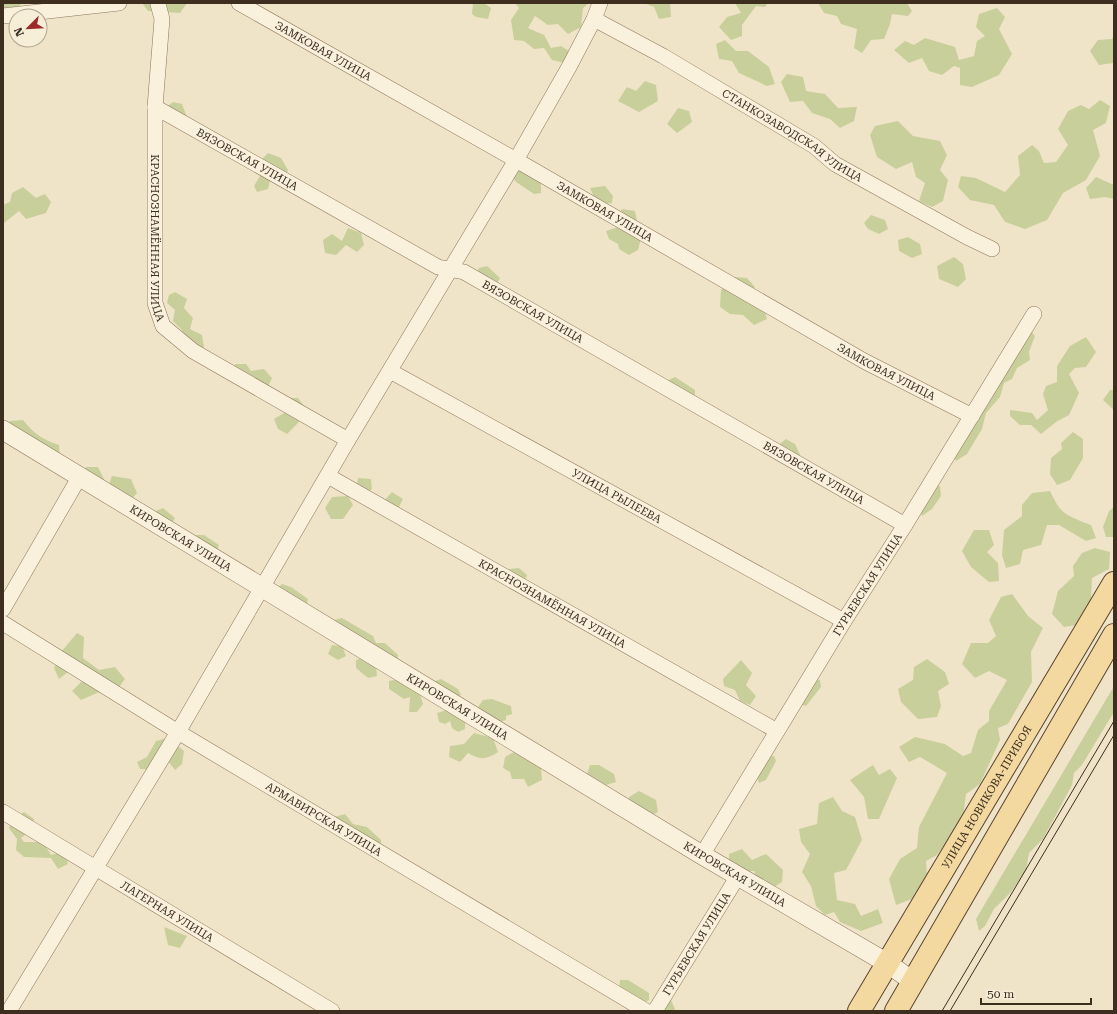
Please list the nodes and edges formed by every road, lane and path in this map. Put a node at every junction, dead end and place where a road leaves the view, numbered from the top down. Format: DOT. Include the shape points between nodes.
graph roads {
  1 [pos="119,3"];
  2 [pos="157,3"];
  3 [pos="239,3"];
  4 [pos="600,3"];
  5 [pos="3,16"];
  6 [pos="594,19"];
  7 [pos="155,107"];
  8 [pos="516,160"];
  9 [pos="992,249"];
  10 [pos="451,269"];
  11 [pos="1034,314"];
  12 [pos="390,371"];
  13 [pos="972,416"];
  14 [pos="3,430"];
  15 [pos="348,440"];
  16 [pos="80,476"];
  17 [pos="328,476"];
  18 [pos="906,525"];
  19 [pos="1114,583"];
  20 [pos="262,586"];
  21 [pos="3,609"];
  22 [pos="844,621"];
  23 [pos="3,622"];
  24 [pos="1114,635"];
  25 [pos="777,731"];
  26 [pos="178,732"];
  27 [pos="3,812"];
  28 [pos="702,855"];
  29 [pos="96,868"];
  30 [pos="738,876"];
  31 [pos="887,963"];
  32 [pos="914,982"];
  33 [pos="9,1011"];
  34 [pos="332,1011"];
  35 [pos="646,1011"];
  36 [pos="655,1011"];
  37 [pos="859,1011"];
  38 [pos="896,1011"];
  1 -- 5 [label="street"];
  2 -- 7 [label="street, КРАСНОЗНАМЁННАЯ УЛИЦА" via="162,19"];
  3 -- 8 [label="street, ЗАМКОВАЯ УЛИЦА"];
  4 -- 6 [label="street"];
  6 -- 8 [label="street"];
  6 -- 9 [label="street, СТАНКОЗАВОДСКАЯ УЛИЦА" via="663,56 808,142 835,164"];
  7 -- 10 [label="street, ВЯЗОВСКАЯ УЛИЦА" via="438,267"];
  7 -- 15 [label="street, КРАСНОЗНАМЁННАЯ УЛИЦА" via="155,303 163,326 193,351"];
  8 -- 10 [label="street"];
  8 -- 13 [label="street, ЗАМКОВАЯ УЛИЦА" via="864,360"];
  10 -- 12 [label="street"];
  10 -- 18 [label="street, ВЯЗОВСКАЯ УЛИЦА" via="464,272"];
  11 -- 13 [label="street, ГУРЬЕВСКАЯ УЛИЦА"];
  12 -- 15 [label="street"];
  12 -- 22 [label="street, УЛИЦА РЫЛЕЕВА"];
  13 -- 18 [label="street, ГУРЬЕВСКАЯ УЛИЦА"];
  14 -- 16 [label="street, КИРОВСКАЯ УЛИЦА"];
  15 -- 17 [label="street"];
  16 -- 20 [label="street, КИРОВСКАЯ УЛИЦА"];
  16 -- 21 [label="street"];
  17 -- 20 [label="street"];
  17 -- 25 [label="street, КРАСНОЗНАМЁННАЯ УЛИЦА"];
  18 -- 22 [label="street, ГУРЬЕВСКАЯ УЛИЦА"];
  19 -- 31 [label="main road, УЛИЦА НОВИКОВА-ПРИБОЯ"];
  20 -- 26 [label="street"];
  20 -- 28 [label="street, КИРОВСКАЯ УЛИЦА"];
  22 -- 25 [label="street, ГУРЬЕВСКАЯ УЛИЦА"];
  23 -- 26 [label="street, АРМАВИРСКАЯ УЛИЦА"];
  24 -- 32 [label="main road"];
  25 -- 28 [label="street, ГУРЬЕВСКАЯ УЛИЦА"];
  26 -- 29 [label="street"];
  26 -- 35 [label="street, АРМАВИРСКАЯ УЛИЦА"];
  27 -- 29 [label="street, ЛАГЕРНАЯ УЛИЦА"];
  28 -- 30 [label="street, КИРОВСКАЯ УЛИЦА"];
  29 -- 33 [label="street"];
  29 -- 34 [label="street, ЛАГЕРНАЯ УЛИЦА"];
  30 -- 31 [label="street, КИРОВСКАЯ УЛИЦА"];
  30 -- 36 [label="street, ГУРЬЕВСКАЯ УЛИЦА"];
  31 -- 32 [label="street, КИРОВСКАЯ УЛИЦА"];
  31 -- 37 [label="main road, УЛИЦА НОВИКОВА-ПРИБОЯ"];
  32 -- 38 [label="main road"];
}
